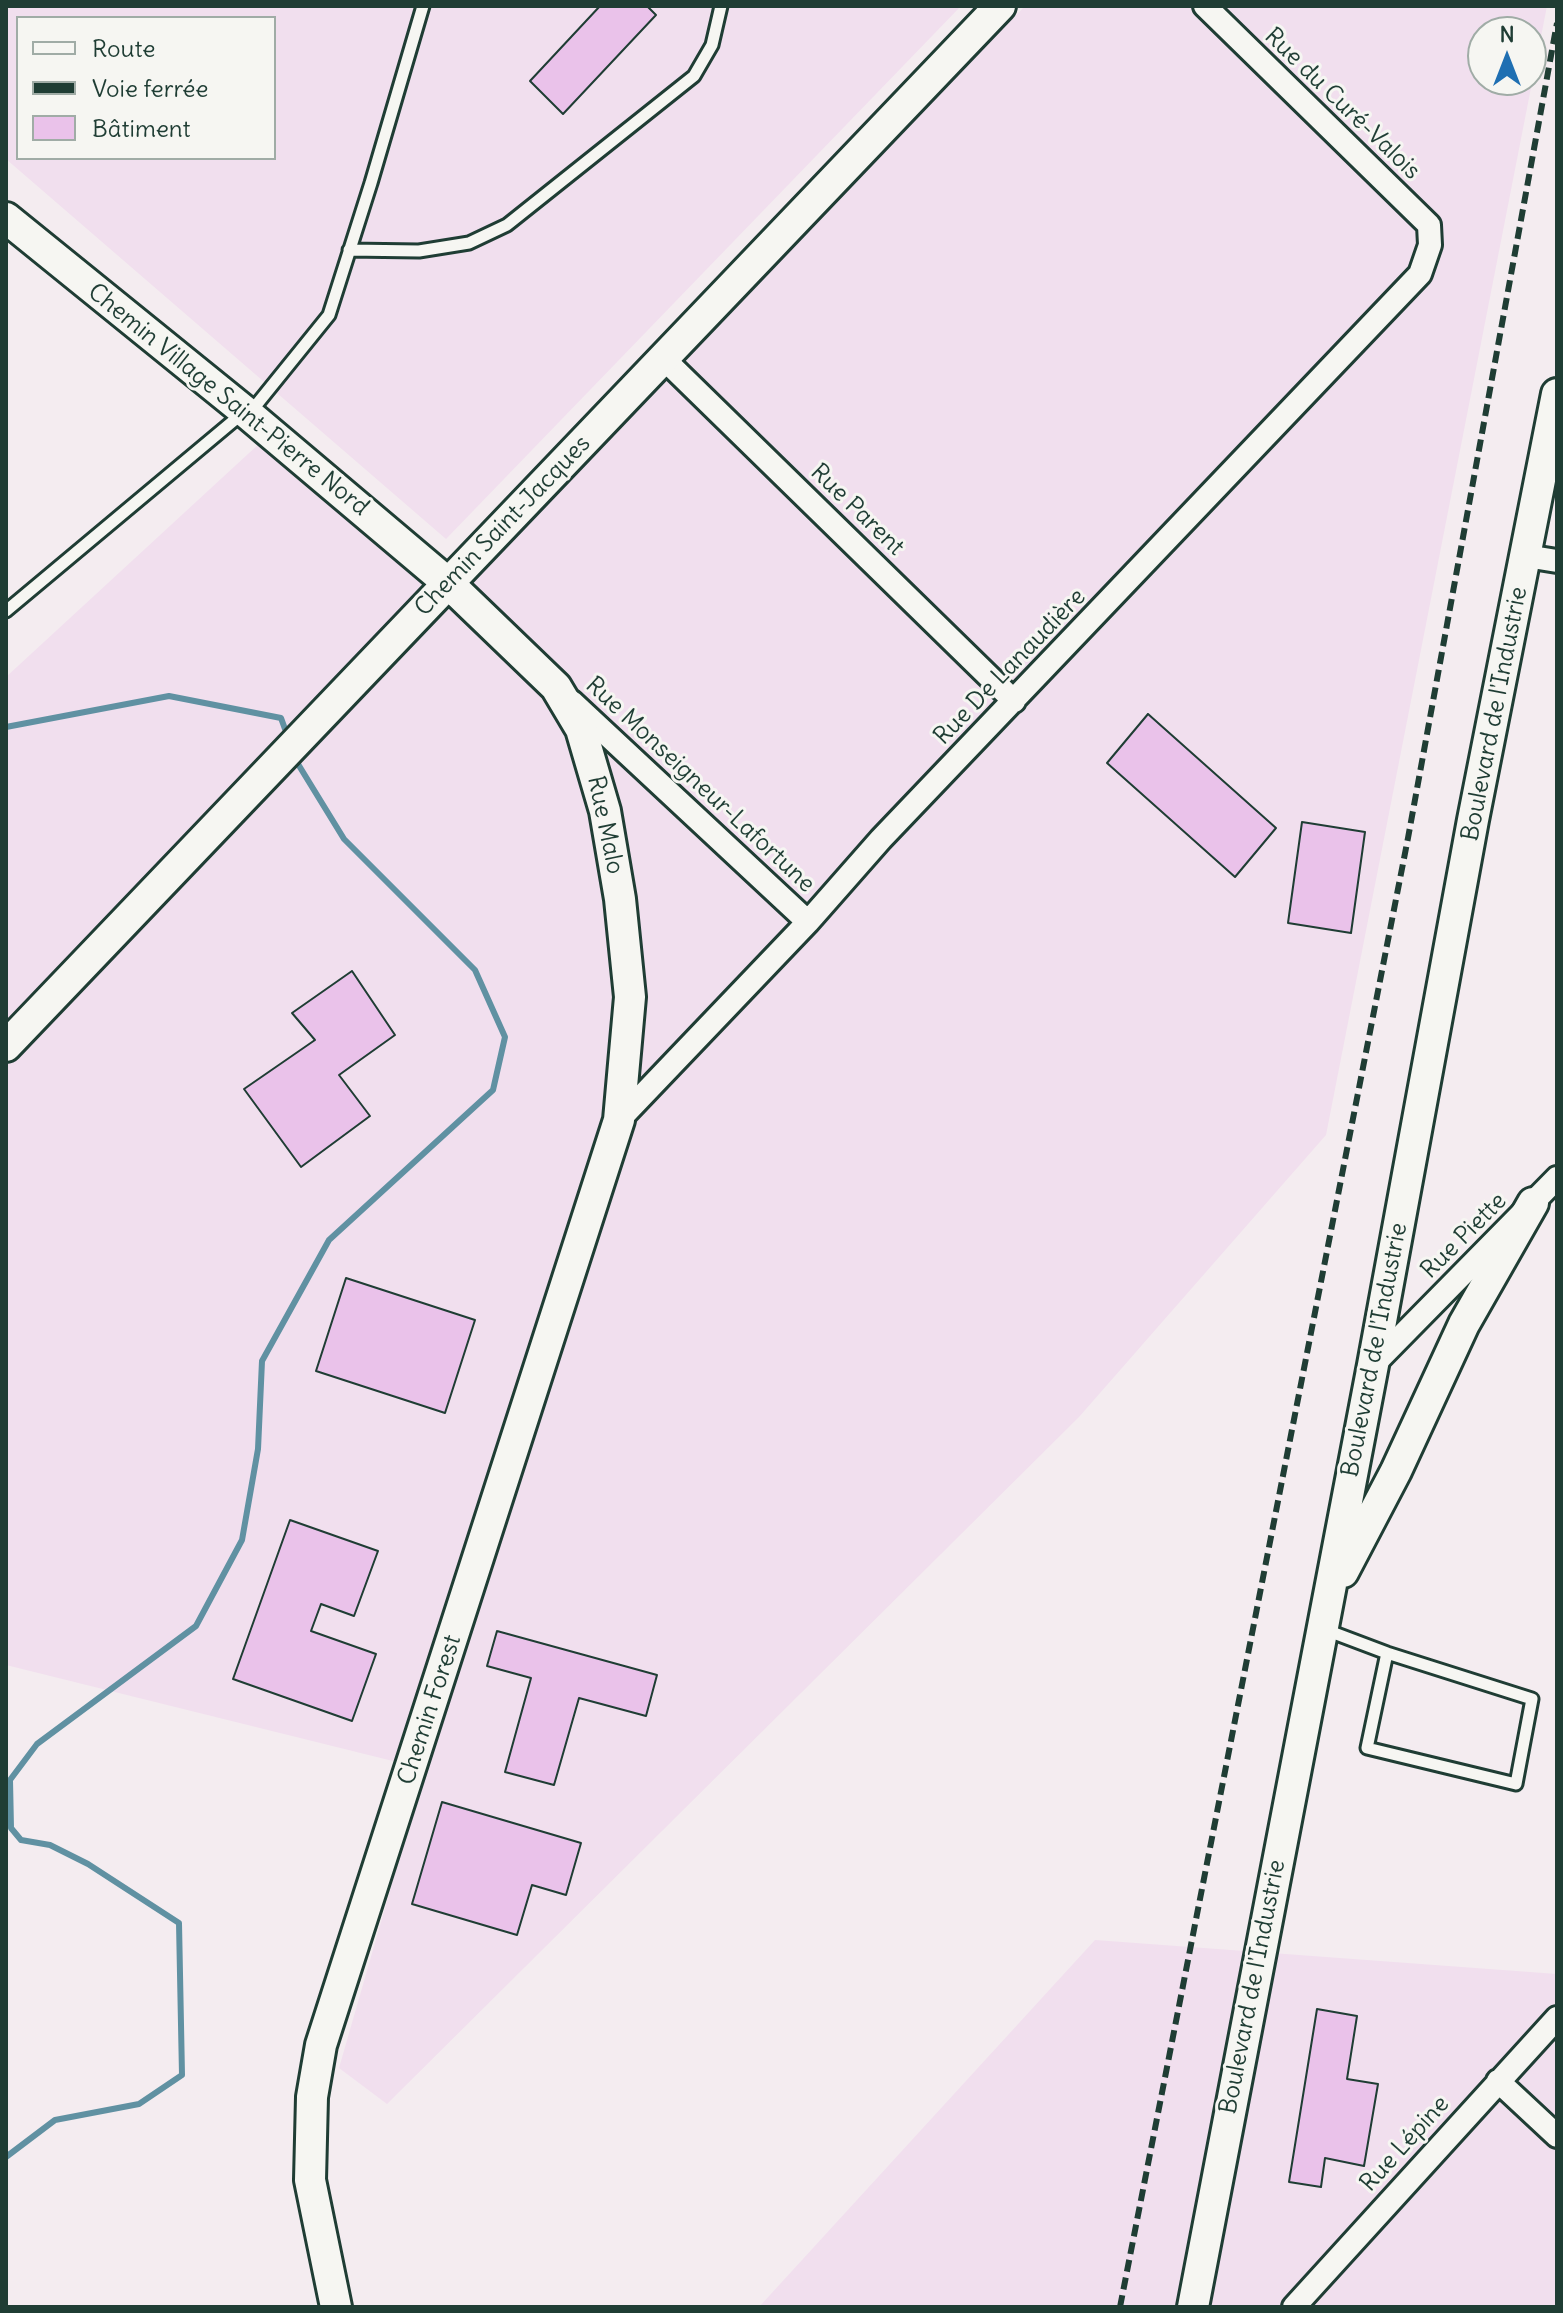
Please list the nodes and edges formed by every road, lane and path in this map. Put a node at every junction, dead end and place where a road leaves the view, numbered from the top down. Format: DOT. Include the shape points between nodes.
graph roads {
  1 [pos="423,6"];
  2 [pos="721,6"];
  3 [pos="1000,6"];
  4 [pos="1205,6"];
  5 [pos="6,218"];
  6 [pos="1430,245"];
  7 [pos="349,250"];
  8 [pos="663,358"];
  9 [pos="1557,394"];
  10 [pos="246,413"];
  11 [pos="1557,419"];
  12 [pos="1544,468"];
  13 [pos="1526,556"];
  14 [pos="1557,561"];
  15 [pos="448,583"];
  16 [pos="6,611"];
  17 [pos="556,687"];
  18 [pos="1014,701"];
  19 [pos="808,922"];
  20 [pos="6,1046"];
  21 [pos="619,1120"];
  22 [pos="1557,1178"];
  23 [pos="1533,1203"];
  24 [pos="1373,1365"];
  25 [pos="1324,1615"];
  26 [pos="1387,1653"];
  27 [pos="1557,2018"];
  28 [pos="1498,2081"];
  29 [pos="1557,2136"];
  30 [pos="336,2307"];
  31 [pos="1193,2307"];
  32 [pos="1294,2307"];
  1 -- 7 [label="lane"];
  2 -- 7 [label="lane" via="712,45 694,76 507,225 469,243 419,251"];
  3 -- 8 [label="street, Chemin Saint-Jacques"];
  4 -- 6 [label="street, Rue du Curé-Valois" via="1420,214 1429,225"];
  5 -- 10 [label="street, Chemin Village Saint-Pierre Nord"];
  6 -- 18 [label="street, Rue De Lanaudière" via="1412,283"];
  7 -- 10 [label="lane" via="329,315"];
  8 -- 15 [label="street, Chemin Saint-Jacques"];
  8 -- 18 [label="street, Rue Parent"];
  9 -- 12 [label="street, Boulevard de l'Industrie"];
  10 -- 15 [label="street, Chemin Village Saint-Pierre Nord"];
  10 -- 16 [label="lane"];
  11 -- 12 [label="street"];
  12 -- 13 [label="street, Boulevard de l'Industrie"];
  13 -- 14 [label="street"];
  13 -- 24 [label="street, Boulevard de l'Industrie"];
  15 -- 17 [label="street, Rue Malo"];
  15 -- 20 [label="street, Chemin Saint-Jacques"];
  17 -- 19 [label="street, Rue Monseigneur-Lafortune"];
  17 -- 21 [label="street, Rue Malo" via="586,744 605,811 620,899 630,997"];
  18 -- 19 [label="street, Rue De Lanaudière"];
  19 -- 21 [label="street, Rue De Lanaudière"];
  21 -- 30 [label="street, Chemin Forest" via="321,2045 312,2097 310,2180"];
  22 -- 23 [label="street, Rue Piette"];
  23 -- 24 [label="street, Rue Piette"];
  23 -- 25 [label="street" via="1464,1324"];
  24 -- 25 [label="street, Boulevard de l'Industrie"];
  25 -- 26 [label="lane"];
  25 -- 31 [label="street, Boulevard de l'Industrie"];
  26 -- 26 [label="lane" via="1367,1748 1516,1784 1532,1699"];
  27 -- 28 [label="street, Rue Lépine"];
  28 -- 29 [label="street"];
  28 -- 32 [label="street, Rue Lépine"];
}
